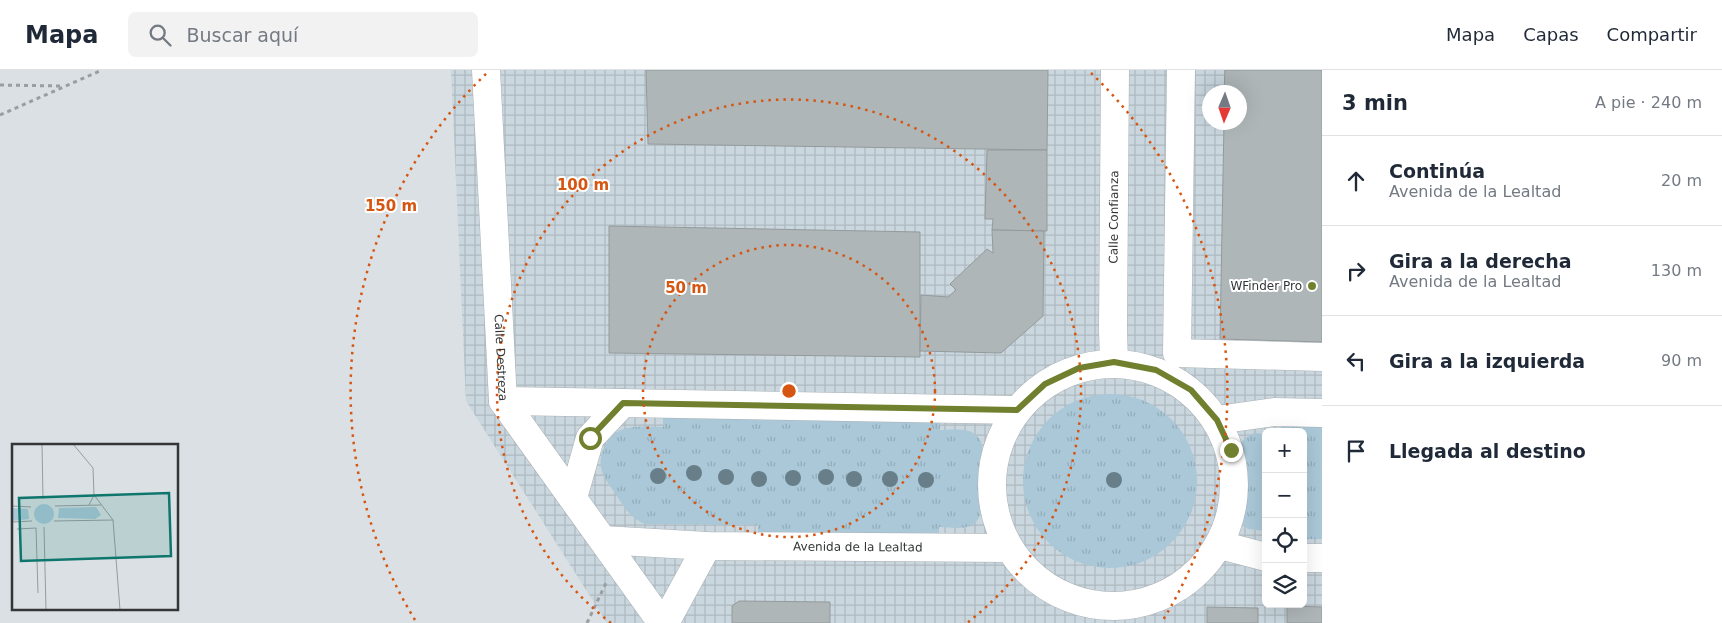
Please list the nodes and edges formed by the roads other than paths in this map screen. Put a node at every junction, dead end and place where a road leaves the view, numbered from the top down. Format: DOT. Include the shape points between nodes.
graph roads {
  1 [pos="486,70"];
  2 [pos="1115,70"];
  3 [pos="1181,70"];
  4 [pos="1322,357"];
  5 [pos="1114,362"];
  6 [pos="503,401"];
  7 [pos="623,403"];
  8 [pos="1017,410"];
  9 [pos="1322,413"];
  10 [pos="1217,420"];
  11 [pos="573,498"];
  12 [pos="1220,545"];
  13 [pos="707,546"];
  14 [pos="1008,548"];
  15 [pos="610,550"];
  16 [pos="1262,556"];
  17 [pos="1307,558"];
  18 [pos="1322,558"];
  19 [pos="1109,615"];
  20 [pos="663,623"];
  1 -- 6 [label="street, Calle Destreza"];
  2 -- 5 [label="street, Calle Confianza"];
  3 -- 4 [label="street" via="1177,353"];
  5 -- 8 [label="street" via="1079,368 1045,384"];
  5 -- 10 [label="street" via="1156,370 1191,390"];
  6 -- 7 [label="street"];
  6 -- 11 [label="street, Calle Destreza"];
  7 -- 8 [label="street"];
  7 -- 11 [label="street" via="590,438"];
  8 -- 14 [label="street" via="999,442 991,477 994,514"];
  9 -- 10 [label="street" via="1274,412"];
  10 -- 12 [label="street" via="1231,450 1236,482 1232,514"];
  11 -- 15 [label="street, Calle Destreza"];
  12 -- 16 [label="street"];
  12 -- 19 [label="street" via="1200,571 1174,591"];
  13 -- 14 [label="street, Avenida de la Lealtad"];
  13 -- 15 [label="street, Avenida de la Lealtad"];
  13 -- 20 [label="street"];
  14 -- 19 [label="street" via="1035,578 1070,599"];
  15 -- 20 [label="street, Calle Destreza"];
  17 -- 18 [label="street"];
}
